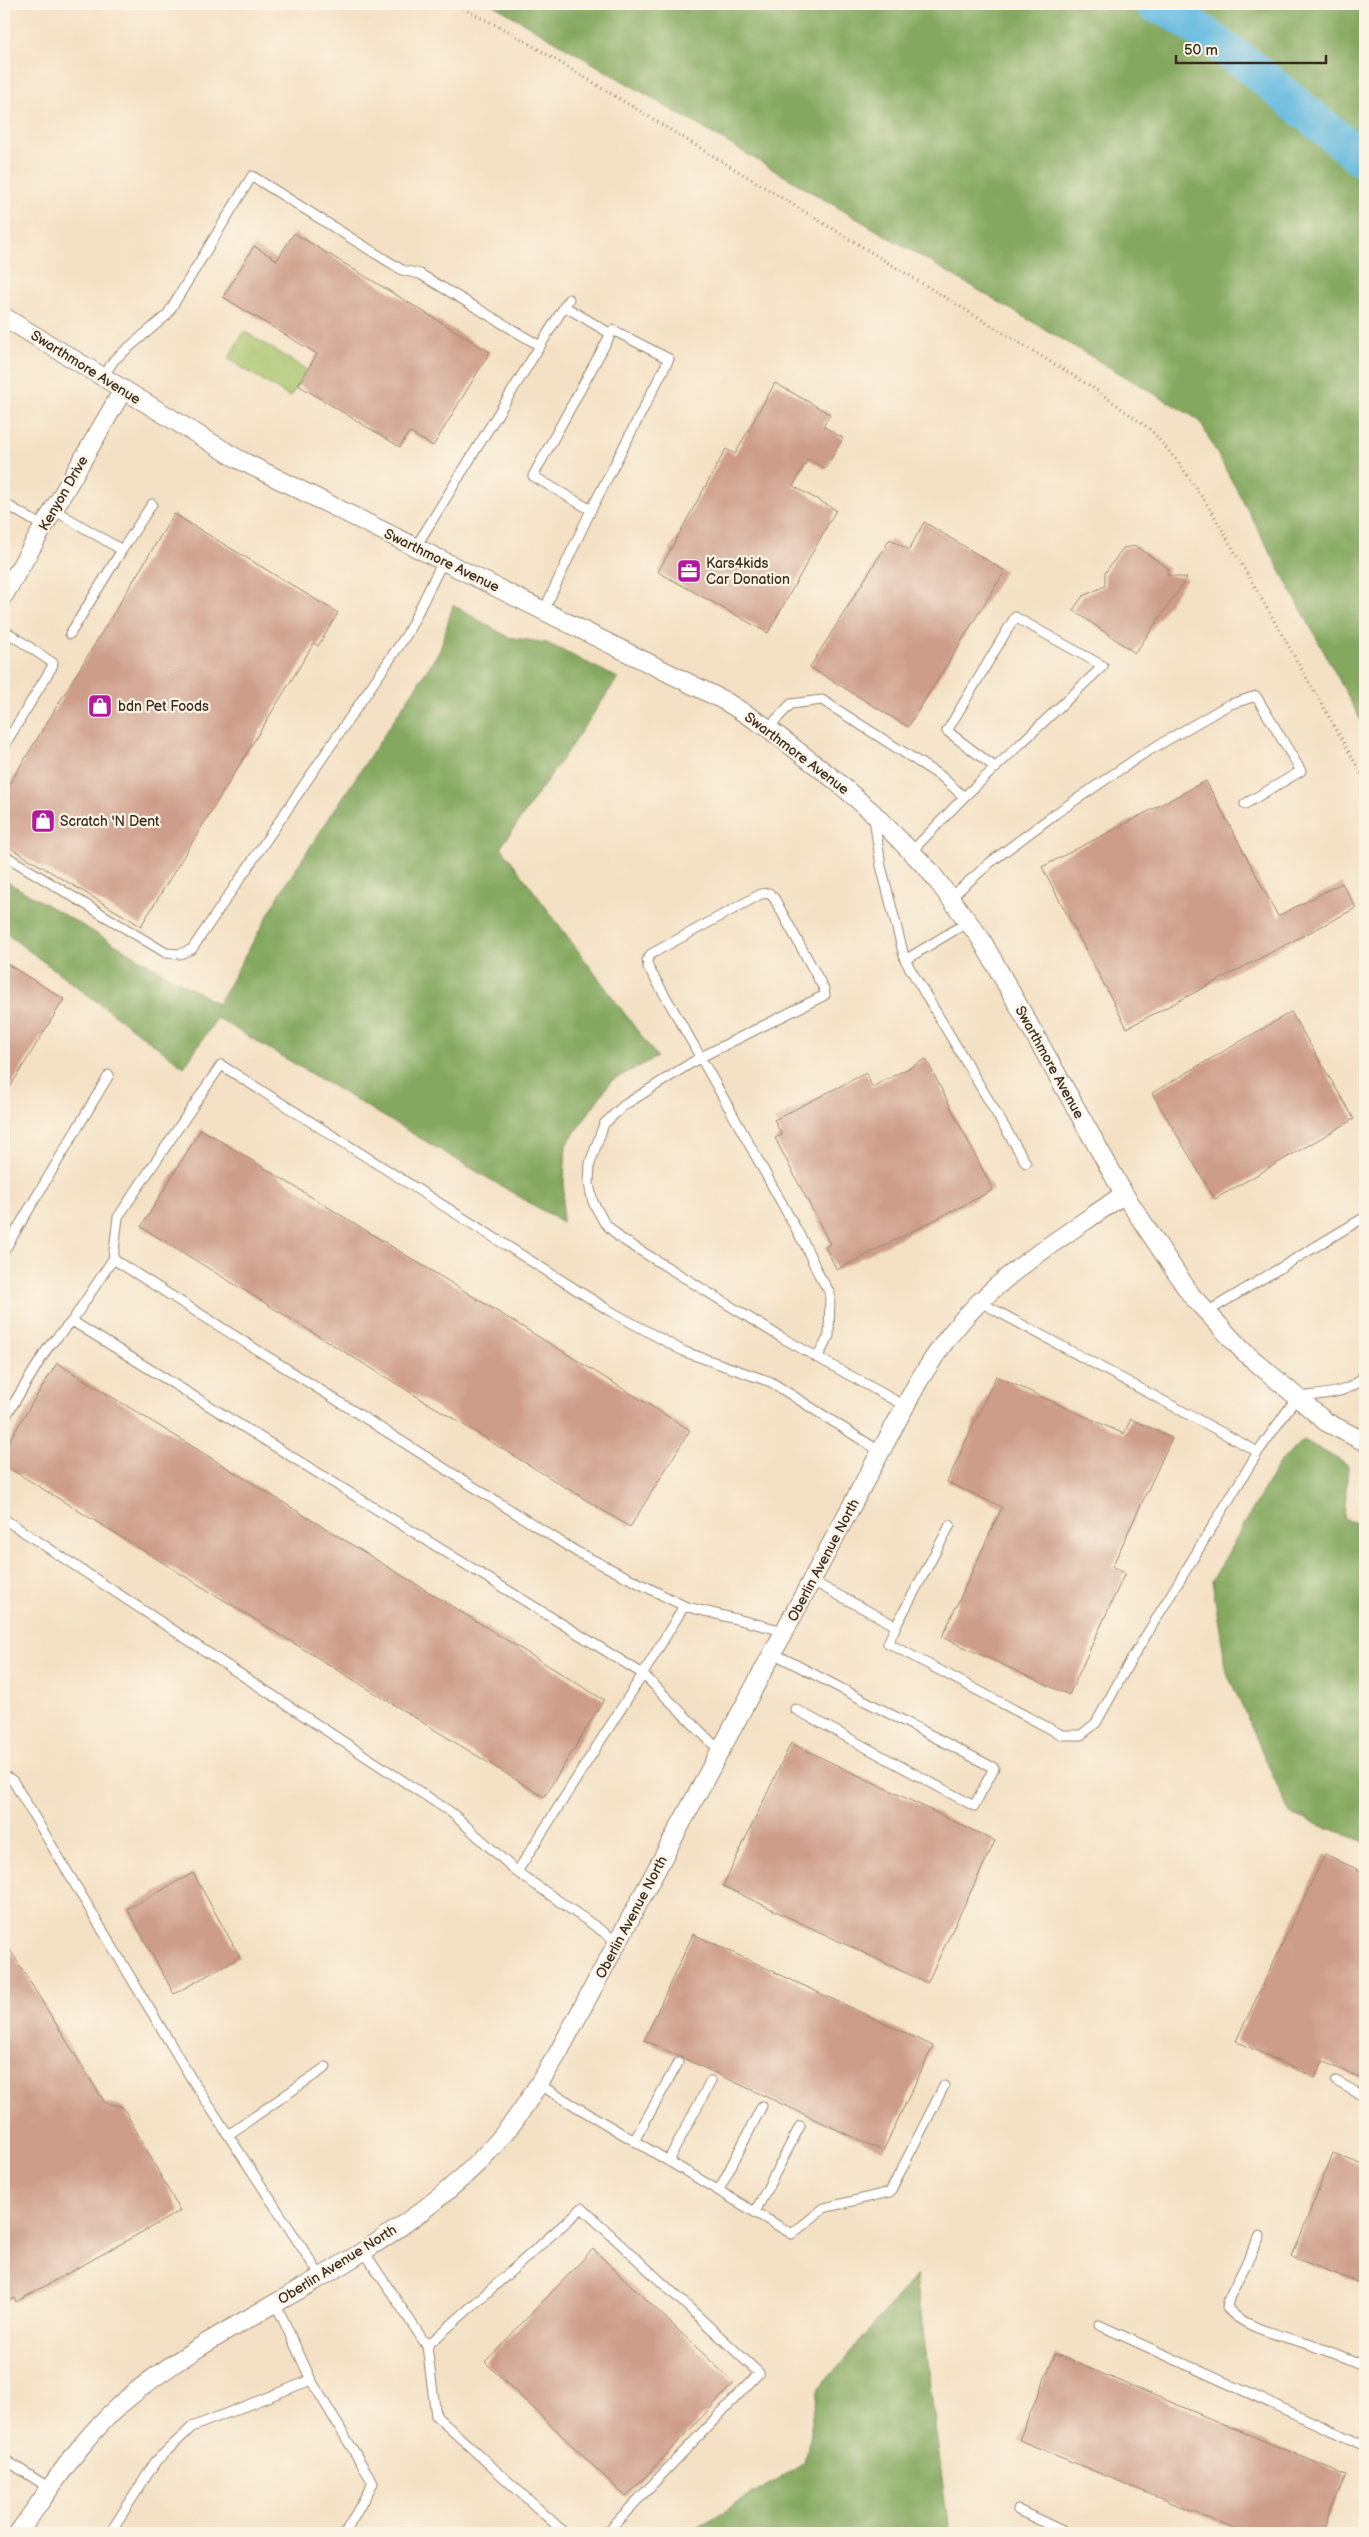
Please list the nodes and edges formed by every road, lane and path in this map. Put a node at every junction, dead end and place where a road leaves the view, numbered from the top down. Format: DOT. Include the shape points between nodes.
graph roads {
  1 [pos="454,4"];
  2 [pos="4,317"];
  3 [pos="611,334"];
  4 [pos="540,346"];
  5 [pos="103,377"];
  6 [pos="123,390"];
  7 [pos="4,503"];
  8 [pos="152,504"];
  9 [pos="54,510"];
  10 [pos="591,510"];
  11 [pos="44,527"];
  12 [pos="415,548"];
  13 [pos="122,550"];
  14 [pos="443,561"];
  15 [pos="4,595"];
  16 [pos="544,610"];
  17 [pos="4,630"];
  18 [pos="70,634"];
  19 [pos="768,728"];
  20 [pos="4,746"];
  21 [pos="996,768"];
  22 [pos="1365,780"];
  23 [pos="964,797"];
  24 [pos="1245,804"];
  25 [pos="873,813"];
  26 [pos="911,852"];
  27 [pos="4,855"];
  28 [pos="950,898"];
  29 [pos="968,922"];
  30 [pos="905,960"];
  31 [pos="699,1058"];
  32 [pos="109,1075"];
  33 [pos="1026,1163"];
  34 [pos="1124,1194"];
  35 [pos="1365,1218"];
  36 [pos="4,1251"];
  37 [pos="113,1258"];
  38 [pos="980,1302"];
  39 [pos="1207,1312"];
  40 [pos="72,1321"];
  41 [pos="817,1358"];
  42 [pos="1365,1374"];
  43 [pos="1298,1397"];
  44 [pos="905,1406"];
  45 [pos="4,1419"];
  46 [pos="1365,1442"];
  47 [pos="881,1452"];
  48 [pos="1258,1452"];
  49 [pos="4,1519"];
  50 [pos="950,1525"];
  51 [pos="812,1581"];
  52 [pos="684,1606"];
  53 [pos="896,1626"];
  54 [pos="784,1631"];
  55 [pos="773,1653"];
  56 [pos="643,1674"];
  57 [pos="795,1709"];
  58 [pos="719,1750"];
  59 [pos="4,1775"];
  60 [pos="517,1872"];
  61 [pos="618,1942"];
  62 [pos="678,2063"];
  63 [pos="326,2067"];
  64 [pos="1336,2081"];
  65 [pos="712,2082"];
  66 [pos="538,2084"];
  67 [pos="944,2086"];
  68 [pos="1365,2097"];
  69 [pos="762,2106"];
  70 [pos="800,2126"];
  71 [pos="228,2135"];
  72 [pos="634,2141"];
  73 [pos="668,2161"];
  74 [pos="718,2190"];
  75 [pos="755,2212"];
  76 [pos="1260,2236"];
  77 [pos="363,2250"];
  78 [pos="321,2277"];
  79 [pos="276,2302"];
  80 [pos="1099,2325"];
  81 [pos="427,2346"];
  82 [pos="1365,2366"];
  83 [pos="311,2380"];
  84 [pos="1365,2446"];
  85 [pos="4,2459"];
  86 [pos="51,2489"];
  87 [pos="1018,2510"];
  88 [pos="18,2533"];
  89 [pos="110,2533"];
  90 [pos="345,2533"];
  91 [pos="565,2533"];
  92 [pos="606,2533"];
  93 [pos="1067,2533"];
  1 -- 22 [label="path" via="510,32 1083,381 1151,430 1179,463 1212,512"];
  2 -- 5 [label="street, Swarthmore Avenue"];
  3 -- 4 [label="lane" via="566,303"];
  3 -- 10 [label="lane" via="533,476"];
  3 -- 10 [label="lane" via="613,330 669,359"];
  4 -- 5 [label="lane" via="420,274 402,270 252,176 167,315 114,360"];
  4 -- 12 [label="lane"];
  5 -- 6 [label="street, Swarthmore Avenue"];
  6 -- 9 [label="street, Kenyon Drive"];
  6 -- 12 [label="street, Swarthmore Avenue" via="238,460"];
  7 -- 11 [label="lane"];
  8 -- 13 [label="lane"];
  9 -- 11 [label="street, Kenyon Drive"];
  9 -- 13 [label="lane"];
  10 -- 16 [label="lane"];
  11 -- 15 [label="street, Kenyon Drive"];
  12 -- 14 [label="street, Swarthmore Avenue"];
  13 -- 18 [label="lane"];
  14 -- 16 [label="street, Swarthmore Avenue"];
  14 -- 27 [label="lane" via="407,634 192,949 180,954 166,953"];
  16 -- 19 [label="street, Swarthmore Avenue" via="725,701"];
  17 -- 20 [label="lane" via="53,663"];
  19 -- 23 [label="lane" via="791,704 822,700 942,778"];
  19 -- 25 [label="street, Swarthmore Avenue"];
  21 -- 21 [label="lane" via="1102,666 1015,617 947,731"];
  21 -- 23 [label="lane"];
  23 -- 26 [label="lane"];
  24 -- 28 [label="lane" via="1301,771 1256,696 1228,705 1143,754 992,861"];
  25 -- 26 [label="street, Swarthmore Avenue"];
  25 -- 30 [label="lane" via="881,866"];
  26 -- 28 [label="street, Swarthmore Avenue"];
  28 -- 29 [label="street, Swarthmore Avenue"];
  29 -- 30 [label="lane"];
  29 -- 34 [label="street, Swarthmore Avenue"];
  30 -- 33 [label="lane"];
  31 -- 31 [label="lane" via="647,960 650,954 693,930 761,894 769,893 796,936 825,995"];
  31 -- 41 [label="lane" via="830,1293 829,1336"];
  31 -- 41 [label="lane" via="623,1106 604,1124 590,1163 592,1202 604,1222 620,1238"];
  32 -- 36 [label="lane"];
  34 -- 38 [label="street, Oberlin Avenue North" via="1013,1272"];
  34 -- 39 [label="street, Swarthmore Avenue" via="1191,1295"];
  35 -- 39 [label="lane"];
  37 -- 40 [label="lane"];
  37 -- 47 [label="lane" via="118,1217 221,1065 610,1311 685,1352 771,1382"];
  37 -- 52 [label="lane" via="577,1552"];
  38 -- 44 [label="street, Oberlin Avenue North" via="950,1334"];
  38 -- 48 [label="lane"];
  39 -- 43 [label="street, Swarthmore Avenue" via="1243,1351"];
  40 -- 45 [label="lane" via="49,1346"];
  40 -- 56 [label="lane"];
  41 -- 44 [label="lane"];
  42 -- 43 [label="lane" via="1347,1390"];
  43 -- 46 [label="street, Swarthmore Avenue" via="1326,1422"];
  43 -- 48 [label="lane"];
  44 -- 47 [label="street, Oberlin Avenue North"];
  47 -- 51 [label="street, Oberlin Avenue North"];
  48 -- 53 [label="lane" via="1096,1723 1081,1735 1062,1735 888,1643"];
  49 -- 60 [label="lane" via="452,1813"];
  50 -- 53 [label="lane"];
  51 -- 53 [label="lane"];
  51 -- 54 [label="street, Oberlin Avenue North"];
  52 -- 54 [label="lane"];
  52 -- 56 [label="lane"];
  54 -- 55 [label="street, Oberlin Avenue North"];
  55 -- 57 [label="lane" via="994,1768 974,1806"];
  55 -- 58 [label="street, Oberlin Avenue North"];
  56 -- 58 [label="lane"];
  56 -- 60 [label="lane"];
  58 -- 61 [label="street, Oberlin Avenue North"];
  59 -- 71 [label="lane" via="13,1781"];
  60 -- 61 [label="lane"];
  61 -- 66 [label="street, Oberlin Avenue North"];
  62 -- 72 [label="lane"];
  63 -- 71 [label="lane"];
  64 -- 68 [label="lane"];
  65 -- 73 [label="lane"];
  66 -- 72 [label="lane"];
  66 -- 77 [label="street, Oberlin Avenue North" via="511,2125 470,2169 412,2217"];
  67 -- 75 [label="lane" via="890,2192 824,2208 792,2234"];
  69 -- 74 [label="lane"];
  70 -- 75 [label="lane"];
  71 -- 78 [label="lane"];
  72 -- 73 [label="lane"];
  73 -- 74 [label="lane"];
  74 -- 75 [label="lane"];
  76 -- 82 [label="lane" via="1229,2298 1227,2307 1231,2314 1273,2334 1316,2346"];
  77 -- 78 [label="street, Oberlin Avenue North"];
  77 -- 81 [label="lane"];
  78 -- 79 [label="street, Oberlin Avenue North"];
  79 -- 83 [label="lane"];
  79 -- 86 [label="street, Oberlin Avenue North" via="165,2370 122,2403 90,2434"];
  80 -- 84 [label="lane"];
  81 -- 91 [label="lane" via="436,2416"];
  81 -- 92 [label="lane" via="582,2208 759,2373"];
  83 -- 89 [label="lane" via="192,2427 156,2461"];
  83 -- 90 [label="lane" via="373,2483"];
  85 -- 86 [label="lane"];
  86 -- 88 [label="street, Oberlin Avenue North"];
  87 -- 93 [label="lane"];
}
